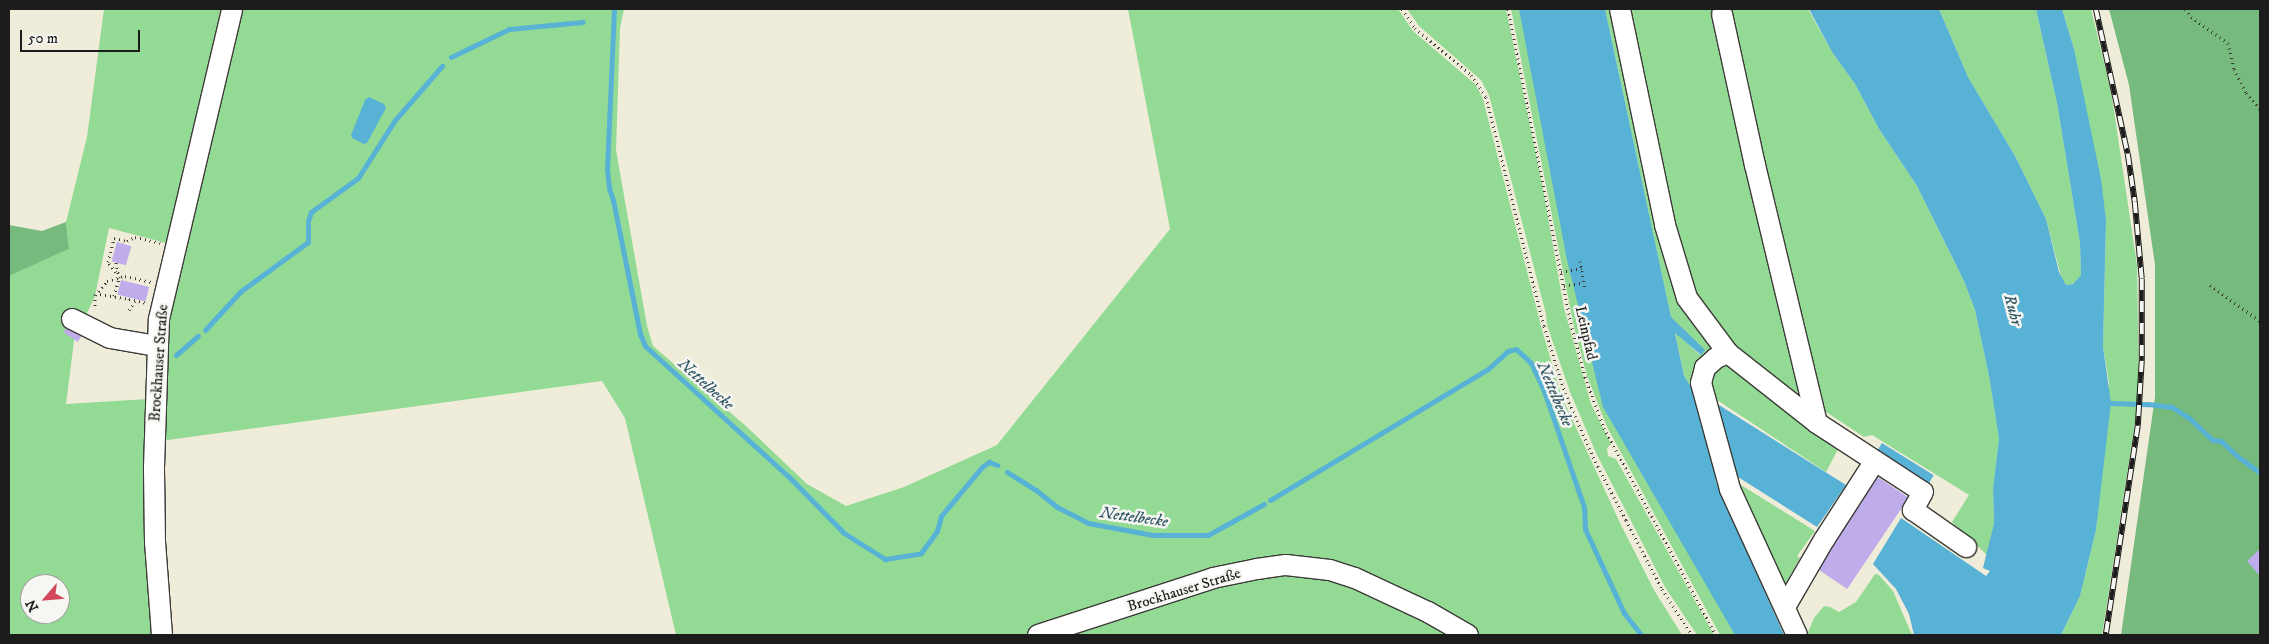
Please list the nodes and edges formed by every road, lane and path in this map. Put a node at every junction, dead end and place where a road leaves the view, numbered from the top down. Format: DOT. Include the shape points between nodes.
graph roads {
  1 [pos="232,9"];
  2 [pos="1402,9"];
  3 [pos="1508,9"];
  4 [pos="1620,9"];
  5 [pos="2185,9"];
  6 [pos="1722,14"];
  7 [pos="2260,109"];
  8 [pos="175,246"];
  9 [pos="1580,261"];
  10 [pos="116,262"];
  11 [pos="1582,268"];
  12 [pos="116,272"];
  13 [pos="1561,272"];
  14 [pos="119,278"];
  15 [pos="1584,282"];
  16 [pos="2210,285"];
  17 [pos="166,286"];
  18 [pos="1564,286"];
  19 [pos="1585,289"];
  20 [pos="100,294"];
  21 [pos="114,296"];
  22 [pos="129,299"];
  23 [pos="135,300"];
  24 [pos="95,306"];
  25 [pos="129,310"];
  26 [pos="72,319"];
  27 [pos="2260,320"];
  28 [pos="157,346"];
  29 [pos="1728,353"];
  30 [pos="1817,423"];
  31 [pos="1875,461"];
  32 [pos="1966,547"];
  33 [pos="1785,607"];
  34 [pos="162,635"];
  35 [pos="1038,635"];
  36 [pos="1468,635"];
  37 [pos="1692,635"];
  38 [pos="1716,635"];
  39 [pos="1797,635"];
  1 -- 8 [label="street, Brockhauser Straße"];
  2 -- 37 [label="path" via="1416,28 1472,75 1483,90 1553,360 1565,393 1593,457 1662,589"];
  3 -- 13 [label="path, Leinpfad"];
  4 -- 29 [label="street" via="1665,225 1687,298"];
  5 -- 7 [label="path" via="2191,17 2228,43 2234,69 2246,93"];
  6 -- 30 [label="street"];
  8 -- 12 [label="path" via="135,237 127,241 114,238 108,262"];
  8 -- 17 [label="street, Brockhauser Straße"];
  9 -- 11 [label="path"];
  10 -- 12 [label="path"];
  11 -- 13 [label="path"];
  11 -- 15 [label="path"];
  12 -- 14 [label="path"];
  13 -- 18 [label="path, Leinpfad"];
  14 -- 17 [label="path" via="125,276"];
  14 -- 21 [label="path"];
  14 -- 24 [label="path" via="101,286 95,296"];
  15 -- 18 [label="path"];
  15 -- 19 [label="path"];
  16 -- 27 [label="path"];
  17 -- 28 [label="street, Brockhauser Straße"];
  18 -- 38 [label="path, Leinpfad" via="1585,377 1604,428"];
  20 -- 21 [label="path"];
  21 -- 22 [label="path"];
  23 -- 25 [label="path"];
  26 -- 28 [label="street" via="110,338"];
  28 -- 34 [label="street, Brockhauser Straße" via="155,542"];
  29 -- 30 [label="street"];
  29 -- 33 [label="street" via="1711,361 1706,368 1702,388 1728,481"];
  30 -- 31 [label="street"];
  31 -- 32 [label="street" via="1923,492 1913,510"];
  31 -- 33 [label="street"];
  33 -- 39 [label="street"];
  35 -- 36 [label="street, Brockhauser Straße" via="1213,578 1286,565 1330,570 1355,578 1428,612"];
}
